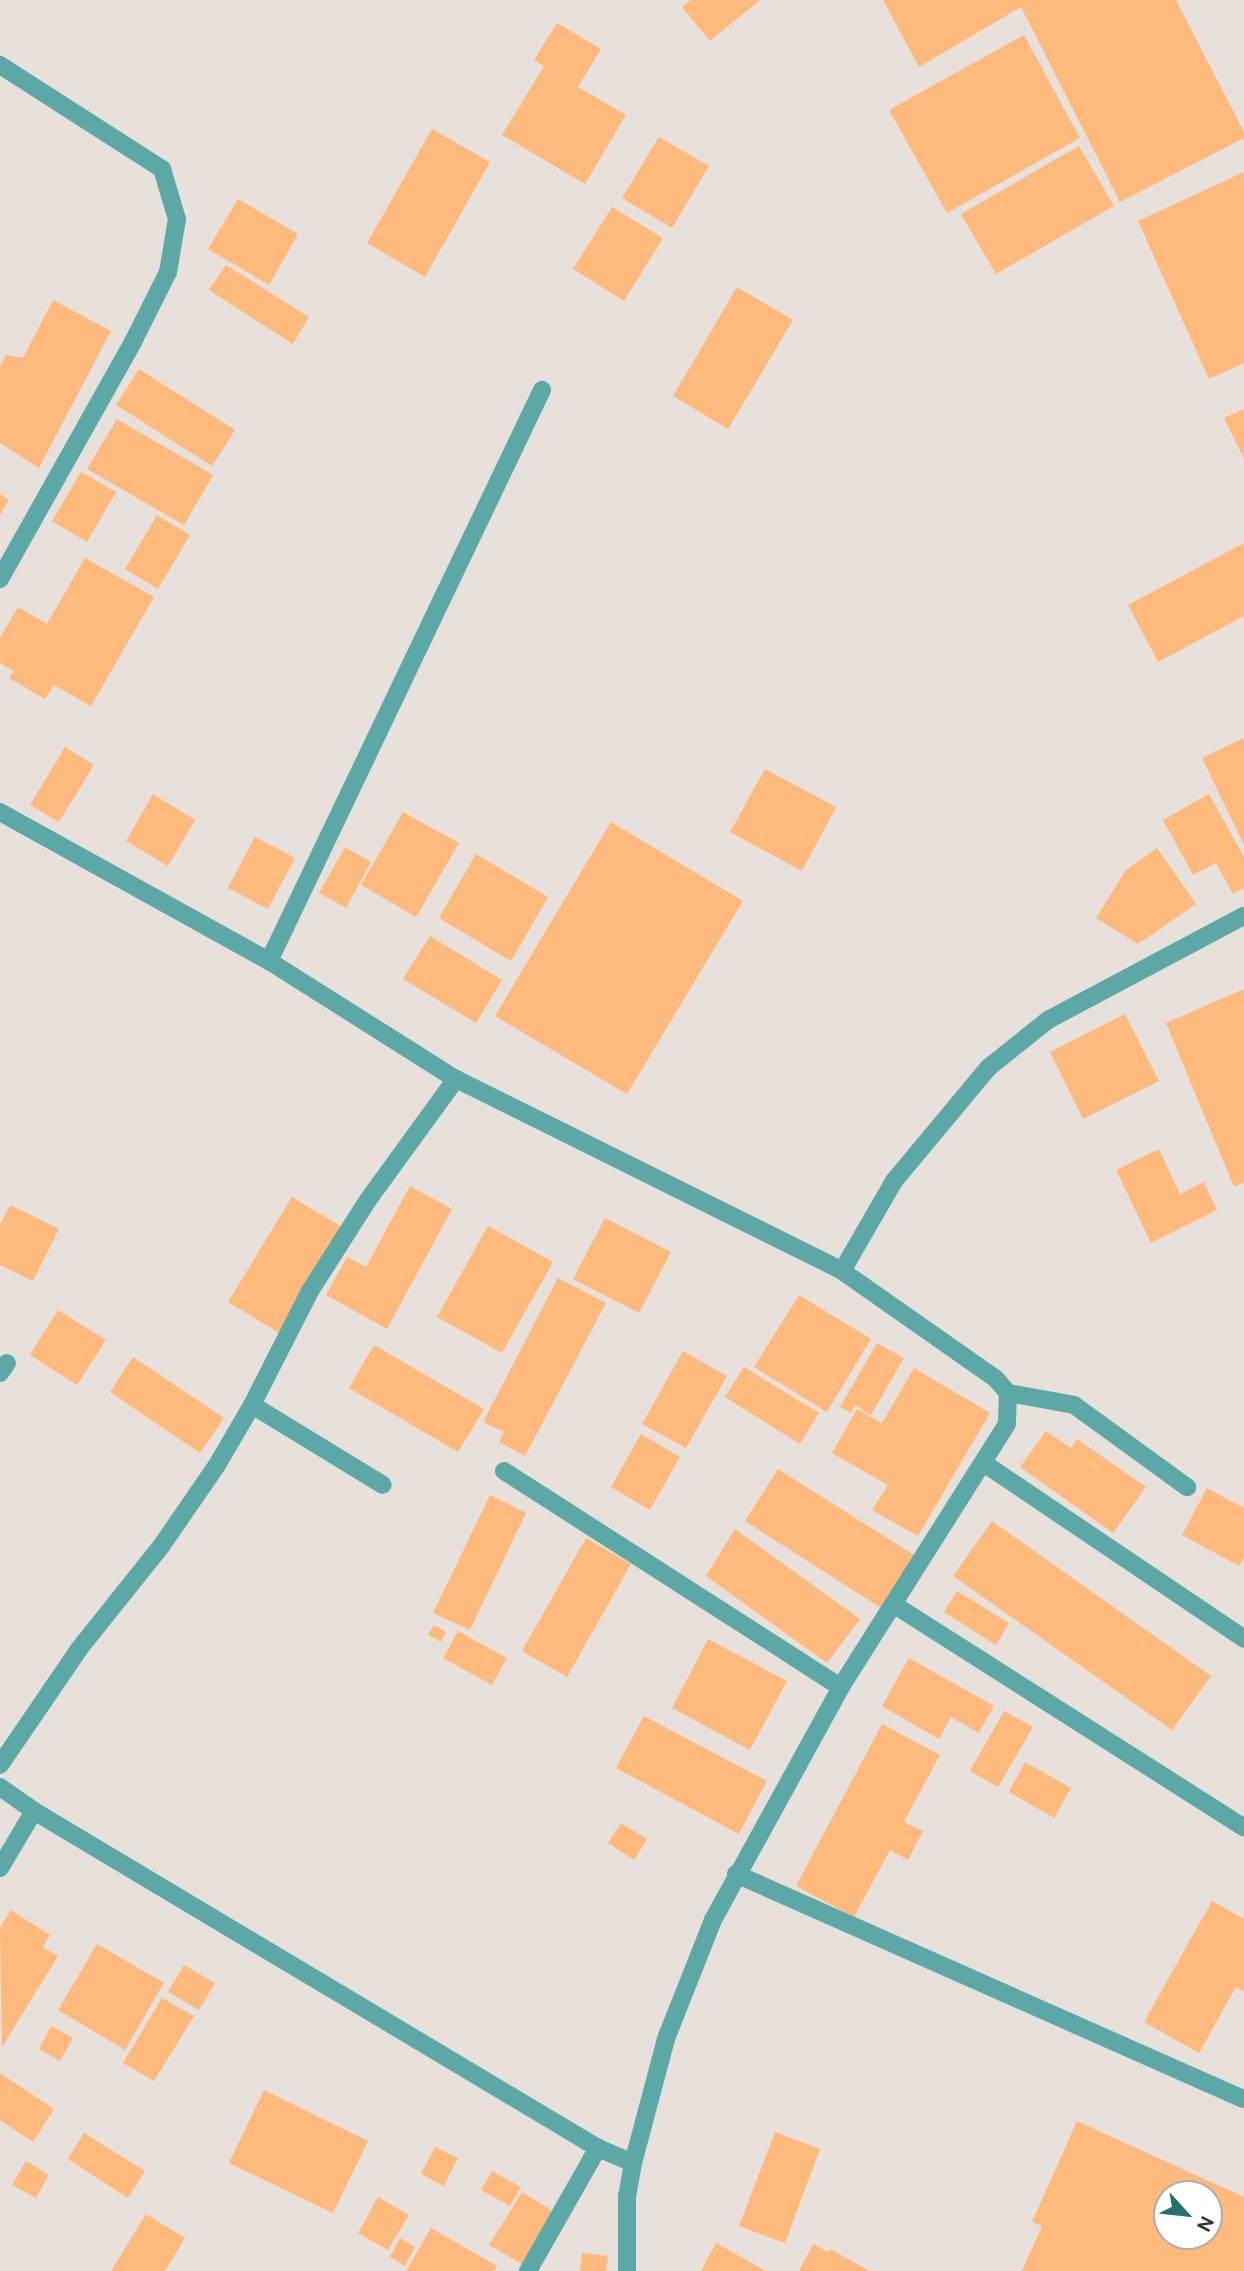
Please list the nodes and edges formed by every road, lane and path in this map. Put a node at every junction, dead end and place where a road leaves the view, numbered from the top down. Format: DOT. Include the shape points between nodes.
graph roads {
  1 [pos="0,65"];
  2 [pos="542,390"];
  3 [pos="0,579"];
  4 [pos="0,812"];
  5 [pos="1244,916"];
  6 [pos="269,961"];
  7 [pos="456,1079"];
  8 [pos="842,1271"];
  9 [pos="1008,1394"];
  10 [pos="252,1405"];
  11 [pos="985,1464"];
  12 [pos="504,1471"];
  13 [pos="383,1485"];
  14 [pos="1187,1487"];
  15 [pos="893,1604"];
  16 [pos="1244,1639"];
  17 [pos="841,1687"];
  18 [pos="0,1765"];
  19 [pos="0,1787"];
  20 [pos="34,1811"];
  21 [pos="1244,1828"];
  22 [pos="0,1868"];
  23 [pos="736,1874"];
  24 [pos="1243,2099"];
  25 [pos="598,2148"];
  26 [pos="633,2163"];
  27 [pos="528,2271"];
  28 [pos="627,2271"];
  1 -- 3 [label="street" via="162,169 177,219 168,271"];
  2 -- 6 [label="street"];
  4 -- 6 [label="street"];
  5 -- 8 [label="street" via="1048,1020 988,1068 894,1181"];
  6 -- 7 [label="street"];
  7 -- 8 [label="street"];
  7 -- 10 [label="street" via="368,1200 310,1292"];
  8 -- 9 [label="street" via="996,1379"];
  9 -- 11 [label="street" via="1007,1424"];
  9 -- 14 [label="street" via="1074,1405"];
  10 -- 13 [label="street"];
  10 -- 18 [label="street" via="162,1545 79,1649"];
  11 -- 15 [label="street"];
  11 -- 16 [label="street"];
  12 -- 17 [label="street"];
  15 -- 17 [label="street"];
  15 -- 21 [label="street"];
  17 -- 23 [label="street"];
  19 -- 20 [label="street"];
  20 -- 22 [label="street"];
  20 -- 25 [label="street"];
  23 -- 24 [label="street"];
  23 -- 26 [label="street" via="666,2039"];
  25 -- 26 [label="street"];
  25 -- 27 [label="street"];
  26 -- 28 [label="street"];
}
